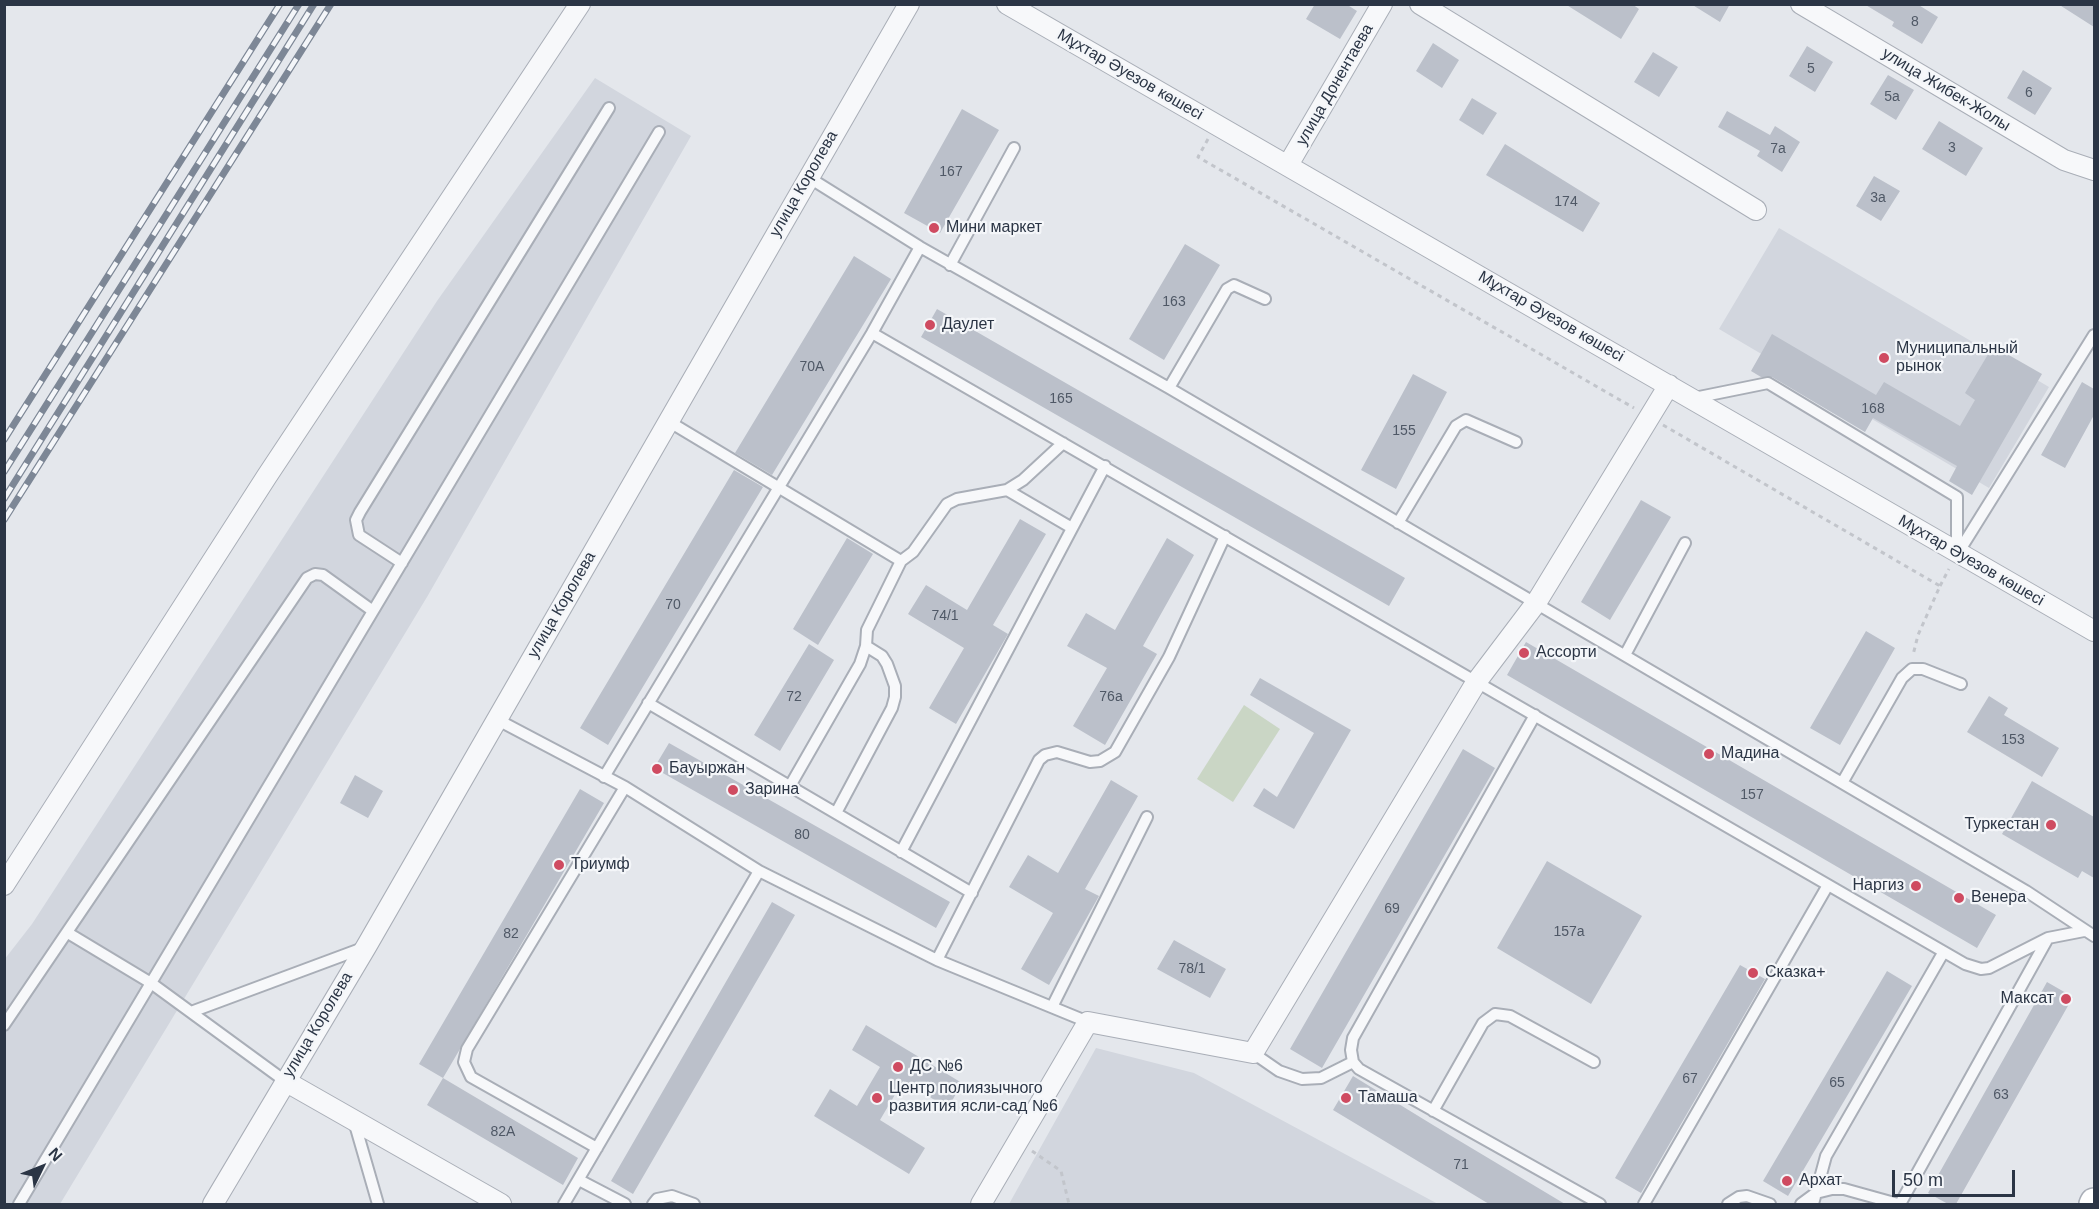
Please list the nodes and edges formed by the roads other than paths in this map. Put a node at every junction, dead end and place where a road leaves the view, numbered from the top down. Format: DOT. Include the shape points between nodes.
graph roads {
  1 [pos="580,4"];
  2 [pos="909,4"];
  3 [pos="1007,4"];
  4 [pos="1382,4"];
  5 [pos="1420,4"];
  6 [pos="1801,4"];
  7 [pos="609,108"];
  8 [pos="659,132"];
  9 [pos="1014,148"];
  10 [pos="1288,165"];
  11 [pos="2094,170"];
  12 [pos="808,177"];
  13 [pos="1755,210"];
  14 [pos="920,247"];
  15 [pos="950,265"];
  16 [pos="1264,299"];
  17 [pos="872,333"];
  18 [pos="2094,335"];
  19 [pos="1669,385"];
  20 [pos="1169,388"];
  21 [pos="1691,398"];
  22 [pos="668,421"];
  23 [pos="1515,442"];
  24 [pos="1063,443"];
  25 [pos="1105,466"];
  26 [pos="779,487"];
  27 [pos="1007,490"];
  28 [pos="1398,523"];
  29 [pos="1072,528"];
  30 [pos="1225,536"];
  31 [pos="1685,543"];
  32 [pos="1957,554"];
  33 [pos="901,561"];
  34 [pos="402,563"];
  35 [pos="1536,603"];
  36 [pos="373,611"];
  37 [pos="2094,631"];
  38 [pos="866,646"];
  39 [pos="1625,655"];
  40 [pos="1477,681"];
  41 [pos="1961,684"];
  42 [pos="648,703"];
  43 [pos="1536,715"];
  44 [pos="496,719"];
  45 [pos="604,777"];
  46 [pos="1842,783"];
  47 [pos="790,786"];
  48 [pos="625,787"];
  49 [pos="836,813"];
  50 [pos="1147,817"];
  51 [pos="901,852"];
  52 [pos="759,871"];
  53 [pos="4,885"];
  54 [pos="1828,885"];
  55 [pos="972,893"];
  56 [pos="68,933"];
  57 [pos="2089,934"];
  58 [pos="2048,938"];
  59 [pos="366,947"];
  60 [pos="1942,953"];
  61 [pos="937,960"];
  62 [pos="151,983"];
  63 [pos="1052,1007"];
  64 [pos="191,1012"];
  65 [pos="1088,1022"];
  66 [pos="4,1024"];
  67 [pos="1253,1053"];
  68 [pos="1353,1062"];
  69 [pos="1594,1062"];
  70 [pos="285,1081"];
  71 [pos="1433,1111"];
  72 [pos="354,1120"];
  73 [pos="597,1148"];
  74 [pos="579,1180"];
  75 [pos="1814,1199"];
  76 [pos="380,1203"];
  77 [pos="19,1204"];
  78 [pos="213,1204"];
  79 [pos="501,1204"];
  80 [pos="564,1204"];
  81 [pos="625,1204"];
  82 [pos="653,1204"];
  83 [pos="694,1204"];
  84 [pos="981,1204"];
  85 [pos="1600,1204"];
  86 [pos="1644,1204"];
  87 [pos="1728,1204"];
  88 [pos="1770,1204"];
  89 [pos="1801,1204"];
  90 [pos="1899,1204"];
  1 -- 53 [label="street" via="267,476"];
  2 -- 12 [label="street, улица Королева"];
  3 -- 10 [label="street, Мұхтар Әуезов көшесі"];
  4 -- 10 [label="street, улица Донентаева"];
  5 -- 13 [label="street"];
  6 -- 11 [label="street, улица Жибек-Жолы" via="2064,160"];
  7 -- 34 [label="lane" via="356,520 359,535"];
  8 -- 34 [label="lane"];
  9 -- 15 [label="lane"];
  10 -- 19 [label="street, Мұхтар Әуезов көшесі"];
  12 -- 14 [label="lane"];
  12 -- 22 [label="street, улица Королева"];
  14 -- 15 [label="lane"];
  14 -- 17 [label="lane"];
  15 -- 20 [label="lane"];
  16 -- 20 [label="lane" via="1234,285 1227,289"];
  17 -- 24 [label="lane"];
  17 -- 26 [label="lane"];
  18 -- 32 [label="lane"];
  19 -- 21 [label="street, Мұхтар Әуезов көшесі"];
  19 -- 35 [label="street"];
  20 -- 28 [label="lane"];
  21 -- 32 [label="street, Мұхтар Әуезов көшесі"];
  21 -- 32 [label="lane" via="1768,383 1957,497"];
  22 -- 26 [label="lane"];
  22 -- 44 [label="street, улица Королева"];
  23 -- 28 [label="lane" via="1466,420 1456,426"];
  24 -- 25 [label="lane"];
  24 -- 27 [label="lane"];
  25 -- 29 [label="lane"];
  25 -- 30 [label="lane"];
  26 -- 33 [label="lane"];
  26 -- 42 [label="lane"];
  27 -- 29 [label="lane"];
  27 -- 33 [label="lane" via="946,504 913,552"];
  28 -- 35 [label="lane"];
  29 -- 51 [label="lane"];
  30 -- 40 [label="lane"];
  30 -- 55 [label="lane" via="1169,657 1115,752 1100,761 1090,762 1057,752 1039,760"];
  31 -- 39 [label="lane"];
  32 -- 37 [label="street, Мұхтар Әуезов көшесі"];
  33 -- 38 [label="lane" via="867,630"];
  34 -- 36 [label="lane"];
  35 -- 39 [label="lane"];
  35 -- 40 [label="street"];
  36 -- 56 [label="lane" via="323,575 307,578"];
  36 -- 62 [label="lane"];
  38 -- 47 [label="lane" via="860,664"];
  38 -- 49 [label="lane" via="887,664 896,686 895,697"];
  39 -- 46 [label="lane"];
  40 -- 43 [label="lane"];
  40 -- 67 [label="street"];
  41 -- 46 [label="lane" via="1923,669 1912,669 1902,678"];
  42 -- 45 [label="lane"];
  42 -- 47 [label="lane"];
  43 -- 54 [label="lane"];
  43 -- 68 [label="lane" via="1353,1038"];
  44 -- 45 [label="lane"];
  44 -- 59 [label="street, улица Королева"];
  45 -- 48 [label="lane"];
  46 -- 57 [label="lane" via="2026,891"];
  47 -- 49 [label="lane"];
  48 -- 52 [label="lane"];
  48 -- 73 [label="lane" via="467,1049 464,1062 471,1077"];
  49 -- 51 [label="lane"];
  50 -- 63 [label="lane"];
  51 -- 55 [label="lane"];
  52 -- 61 [label="lane"];
  52 -- 73 [label="lane"];
  54 -- 60 [label="lane"];
  54 -- 86 [label="lane"];
  55 -- 61 [label="lane"];
  56 -- 62 [label="lane"];
  56 -- 66 [label="lane"];
  57 -- 58 [label="lane"];
  58 -- 60 [label="lane" via="1989,968 1965,964"];
  58 -- 90 [label="lane"];
  59 -- 64 [label="lane"];
  59 -- 70 [label="street, улица Королева"];
  60 -- 75 [label="lane" via="1826,1156"];
  61 -- 63 [label="lane"];
  62 -- 64 [label="lane"];
  62 -- 77 [label="lane"];
  63 -- 65 [label="lane"];
  64 -- 70 [label="lane"];
  65 -- 67 [label="street"];
  65 -- 84 [label="street"];
  67 -- 68 [label="lane" via="1279,1071 1302,1079 1321,1078"];
  68 -- 71 [label="lane" via="1359,1070"];
  69 -- 71 [label="lane" via="1510,1016 1495,1014 1483,1023"];
  70 -- 72 [label="street"];
  70 -- 78 [label="street, улица Королева"];
  71 -- 85 [label="lane"];
  72 -- 76 [label="lane"];
  72 -- 79 [label="street"];
  73 -- 74 [label="lane"];
  74 -- 80 [label="lane"];
  74 -- 81 [label="lane"];
  75 -- 89 [label="lane"];
  75 -- 90 [label="lane" via="1844,1189"];
  82 -- 83 [label="lane" via="657,1199 672,1196"];
  87 -- 88 [label="lane" via="1748,1196"];
}
